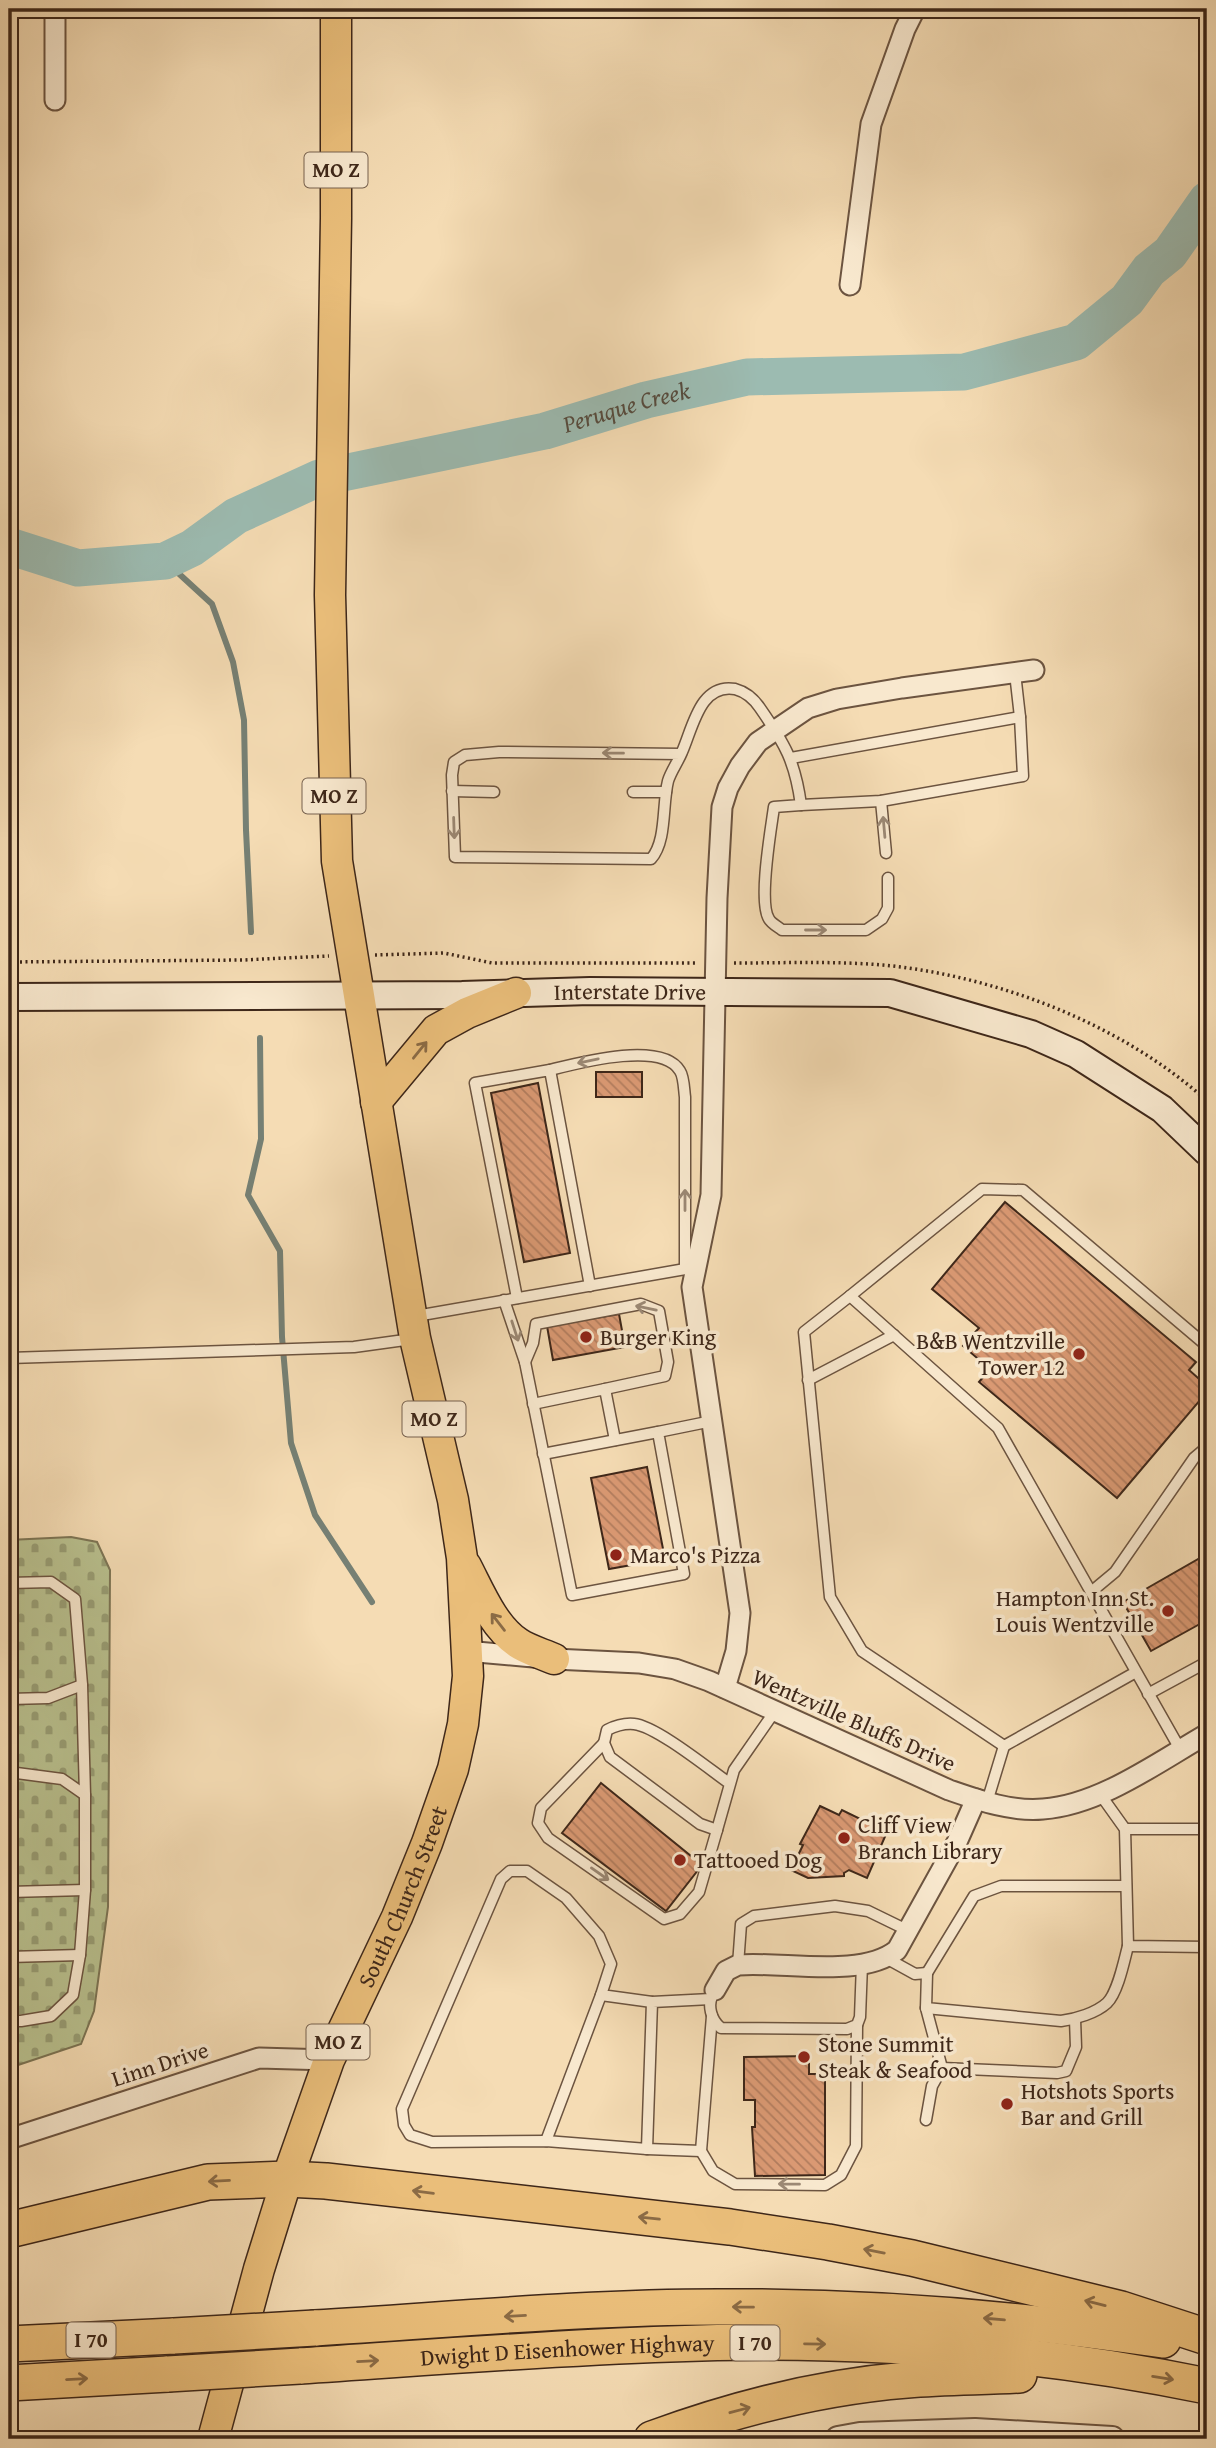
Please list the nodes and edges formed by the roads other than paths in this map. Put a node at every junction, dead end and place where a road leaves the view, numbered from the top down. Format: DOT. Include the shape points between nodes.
graph roads {
  1 [pos="55,9"];
  2 [pos="336,9"];
  3 [pos="915,9"];
  4 [pos="55,100"];
  5 [pos="850,285"];
  6 [pos="1025,672"];
  7 [pos="1020,717"];
  8 [pos="774,729"];
  9 [pos="681,754"];
  10 [pos="791,758"];
  11 [pos="452,791"];
  12 [pos="494,792"];
  13 [pos="633,792"];
  14 [pos="666,792"];
  15 [pos="881,801"];
  16 [pos="802,806"];
  17 [pos="886,853"];
  18 [pos="888,878"];
  19 [pos="716,991"];
  20 [pos="516,993"];
  21 [pos="358,995"];
  22 [pos="9,997"];
  23 [pos="550,1070"];
  24 [pos="376,1102"];
  25 [pos="1207,1152"];
  26 [pos="690,1268"];
  27 [pos="590,1286"];
  28 [pos="850,1296"];
  29 [pos="517,1298"];
  30 [pos="504,1300"];
  31 [pos="414,1328"];
  32 [pos="894,1335"];
  33 [pos="1207,1346"];
  34 [pos="9,1359"];
  35 [pos="525,1362"];
  36 [pos="808,1380"];
  37 [pos="605,1389"];
  38 [pos="533,1404"];
  39 [pos="712,1421"];
  40 [pos="658,1432"];
  41 [pos="615,1440"];
  42 [pos="1207,1447"];
  43 [pos="543,1454"];
  44 [pos="462,1558"];
  45 [pos="9,1583"];
  46 [pos="1091,1592"];
  47 [pos="466,1651"];
  48 [pos="554,1659"];
  49 [pos="1207,1662"];
  50 [pos="1136,1672"];
  51 [pos="82,1685"];
  52 [pos="725,1688"];
  53 [pos="1148,1694"];
  54 [pos="9,1699"];
  55 [pos="775,1710"];
  56 [pos="1207,1734"];
  57 [pos="604,1742"];
  58 [pos="1004,1746"];
  59 [pos="1180,1749"];
  60 [pos="9,1772"];
  61 [pos="729,1783"];
  62 [pos="1100,1794"];
  63 [pos="85,1795"];
  64 [pos="982,1801"];
  65 [pos="1125,1829"];
  66 [pos="1207,1829"];
  67 [pos="717,1830"];
  68 [pos="1126,1886"];
  69 [pos="85,1890"];
  70 [pos="9,1892"];
  71 [pos="907,1930"];
  72 [pos="1128,1946"];
  73 [pos="1207,1947"];
  74 [pos="80,1955"];
  75 [pos="9,1957"];
  76 [pos="886,1958"];
  77 [pos="862,1964"];
  78 [pos="738,1965"];
  79 [pos="927,1973"];
  80 [pos="713,1994"];
  81 [pos="601,1995"];
  82 [pos="652,2002"];
  83 [pos="926,2008"];
  84 [pos="712,2016"];
  85 [pos="1075,2020"];
  86 [pos="9,2021"];
  87 [pos="857,2025"];
  88 [pos="329,2060"];
  89 [pos="942,2068"];
  90 [pos="926,2120"];
  91 [pos="9,2139"];
  92 [pos="546,2141"];
  93 [pos="647,2149"];
  94 [pos="701,2151"];
  95 [pos="287,2179"];
  96 [pos="9,2230"];
  97 [pos="1207,2337"];
  98 [pos="9,2344"];
  99 [pos="1207,2349"];
  100 [pos="1118,2371"];
  101 [pos="9,2383"];
  102 [pos="1207,2386"];
  103 [pos="853,2438"];
  104 [pos="213,2439"];
  105 [pos="652,2439"];
  106 [pos="1112,2439"];
  1 -- 4 [label="street"];
  2 -- 21 [label="main road, MO Z" via="330,595 337,861"];
  3 -- 5 [label="street" via="871,124"];
  6 -- 7 [label="lane"];
  6 -- 8 [label="street" via="837,699 808,708"];
  7 -- 10 [label="lane"];
  7 -- 15 [label="lane" via="1023,776"];
  8 -- 9 [label="lane" via="754,699 740,690 722,687 709,694"];
  8 -- 10 [label="lane"];
  8 -- 19 [label="street" via="740,766 722,807"];
  9 -- 11 [label="lane, one-way" via="465,755 454,762"];
  9 -- 14 [label="lane"];
  10 -- 16 [label="lane"];
  11 -- 12 [label="lane"];
  11 -- 14 [label="lane, one-way" via="455,857 651,859 662,839"];
  13 -- 14 [label="lane"];
  15 -- 16 [label="lane"];
  17 -- 15 [label="lane, one-way"];
  16 -- 18 [label="lane, one-way" via="774,807 765,902 769,919 782,930 866,930 882,919 888,908"];
  19 -- 20 [label="main road, Interstate Drive"];
  19 -- 25 [label="main road, Interstate Drive" via="890,993 1031,1034 1076,1055 1161,1109"];
  19 -- 26 [label="street" via="711,1195"];
  20 -- 21 [label="main road, Interstate Drive"];
  24 -- 20 [label="main road, one-way" via="436,1030"];
  21 -- 22 [label="main road, Interstate Drive"];
  21 -- 24 [label="main road, MO Z"];
  26 -- 23 [label="lane, one-way" via="685,1097 680,1071 665,1057 644,1055 595,1059"];
  23 -- 27 [label="lane"];
  23 -- 29 [label="lane" via="475,1083"];
  24 -- 31 [label="main road, MO Z"];
  26 -- 27 [label="lane"];
  26 -- 39 [label="street"];
  27 -- 29 [label="lane"];
  28 -- 32 [label="lane"];
  28 -- 33 [label="lane" via="982,1189 1023,1190"];
  28 -- 36 [label="lane" via="804,1332"];
  29 -- 30 [label="lane"];
  30 -- 31 [label="lane"];
  30 -- 35 [label="lane, one-way"];
  31 -- 34 [label="lane" via="354,1347"];
  31 -- 44 [label="main road, South Church Street / MO Z"];
  32 -- 36 [label="lane"];
  32 -- 46 [label="lane" via="998,1428"];
  37 -- 35 [label="lane, one-way" via="665,1376 668,1362 659,1311 641,1304 536,1324"];
  35 -- 38 [label="lane"];
  36 -- 58 [label="lane" via="830,1597 862,1651"];
  37 -- 38 [label="lane"];
  37 -- 41 [label="lane"];
  38 -- 43 [label="lane"];
  39 -- 40 [label="lane"];
  39 -- 52 [label="street" via="740,1614"];
  40 -- 41 [label="lane"];
  40 -- 43 [label="lane" via="684,1574 572,1595"];
  41 -- 43 [label="lane"];
  42 -- 46 [label="lane" via="1194,1458 1115,1572"];
  44 -- 47 [label="main road, South Church Street / MO Z"];
  48 -- 44 [label="main road, one-way" via="519,1644 503,1629"];
  45 -- 51 [label="lane" via="51,1582 75,1600"];
  46 -- 50 [label="lane"];
  47 -- 48 [label="street, Wentzville Bluffs Drive"];
  47 -- 88 [label="main road, South Church Street / MO Z" via="463,1724 453,1769 397,1917"];
  48 -- 52 [label="street, Wentzville Bluffs Drive" via="675,1669"];
  49 -- 53 [label="lane"];
  50 -- 53 [label="lane"];
  50 -- 58 [label="lane"];
  51 -- 54 [label="lane" via="48,1698"];
  51 -- 63 [label="lane"];
  52 -- 55 [label="street, Wentzville Bluffs Drive"];
  53 -- 59 [label="lane"];
  55 -- 61 [label="lane"];
  55 -- 64 [label="street, Wentzville Bluffs Drive"];
  56 -- 59 [label="street, Wentzville Bluffs Drive"];
  57 -- 61 [label="lane" via="607,1730 636,1724 664,1737"];
  57 -- 67 [label="lane" via="610,1757 693,1819"];
  57 -- 67 [label="lane, one-way" via="541,1808 538,1823 548,1838 664,1919 680,1914 699,1892"];
  58 -- 64 [label="lane"];
  59 -- 62 [label="street, Wentzville Bluffs Drive"];
  60 -- 63 [label="lane" via="62,1779"];
  61 -- 67 [label="lane"];
  62 -- 64 [label="street, Wentzville Bluffs Drive" via="1042,1810"];
  62 -- 65 [label="lane"];
  63 -- 69 [label="lane"];
  64 -- 71 [label="street"];
  65 -- 66 [label="lane"];
  65 -- 68 [label="lane"];
  68 -- 72 [label="lane"];
  68 -- 79 [label="lane" via="1001,1886 974,1896"];
  69 -- 70 [label="lane"];
  69 -- 74 [label="lane"];
  71 -- 76 [label="street" via="897,1950"];
  71 -- 78 [label="lane" via="867,1912 835,1906 754,1916 741,1924"];
  72 -- 73 [label="lane"];
  72 -- 85 [label="lane" via="1107,2002"];
  74 -- 75 [label="lane"];
  74 -- 86 [label="lane" via="73,1995 51,2016"];
  76 -- 77 [label="street"];
  76 -- 79 [label="lane" via="915,1975"];
  77 -- 78 [label="street"];
  77 -- 87 [label="lane"];
  78 -- 80 [label="street" via="726,1971"];
  79 -- 83 [label="lane"];
  80 -- 82 [label="lane"];
  80 -- 84 [label="lane"];
  81 -- 82 [label="lane"];
  81 -- 92 [label="lane"];
  81 -- 92 [label="lane" via="611,1964 599,1936 566,1898 527,1871 510,1871 501,1879 402,2109 404,2125 410,2135 432,2142"];
  82 -- 93 [label="lane"];
  83 -- 85 [label="lane"];
  83 -- 89 [label="lane"];
  84 -- 87 [label="lane" via="721,2028 729,2030 847,2029"];
  84 -- 94 [label="lane"];
  85 -- 89 [label="lane" via="1076,2047 1066,2071"];
  87 -- 94 [label="lane, one-way" via="856,2146 841,2175 825,2185 735,2184 713,2171"];
  88 -- 91 [label="street, Linn Drive" via="259,2058"];
  88 -- 95 [label="main road, South Church Street / MO Z"];
  89 -- 90 [label="lane" via="932,2086"];
  92 -- 93 [label="lane"];
  93 -- 94 [label="lane"];
  95 -- 96 [label="highway, one-way" via="208,2182"];
  97 -- 95 [label="highway, one-way" via="1121,2309 828,2242 730,2227"];
  95 -- 104 [label="main road, South Church Street / MO Z"];
  99 -- 98 [label="highway, Dwight D Eisenhower Highway / I 70, one-way, bridge" via="1017,2321 789,2307 639,2309"];
  101 -- 100 [label="highway, Dwight D Eisenhower Highway / I 70, one-way, bridge" via="659,2344 746,2343 970,2353"];
  100 -- 102 [label="highway, Dwight D Eisenhower Highway / I 70, one-way"];
  105 -- 100 [label="highway, one-way" via="761,2404 845,2388 906,2380"];
  103 -- 106 [label="street" via="975,2431"];
}
